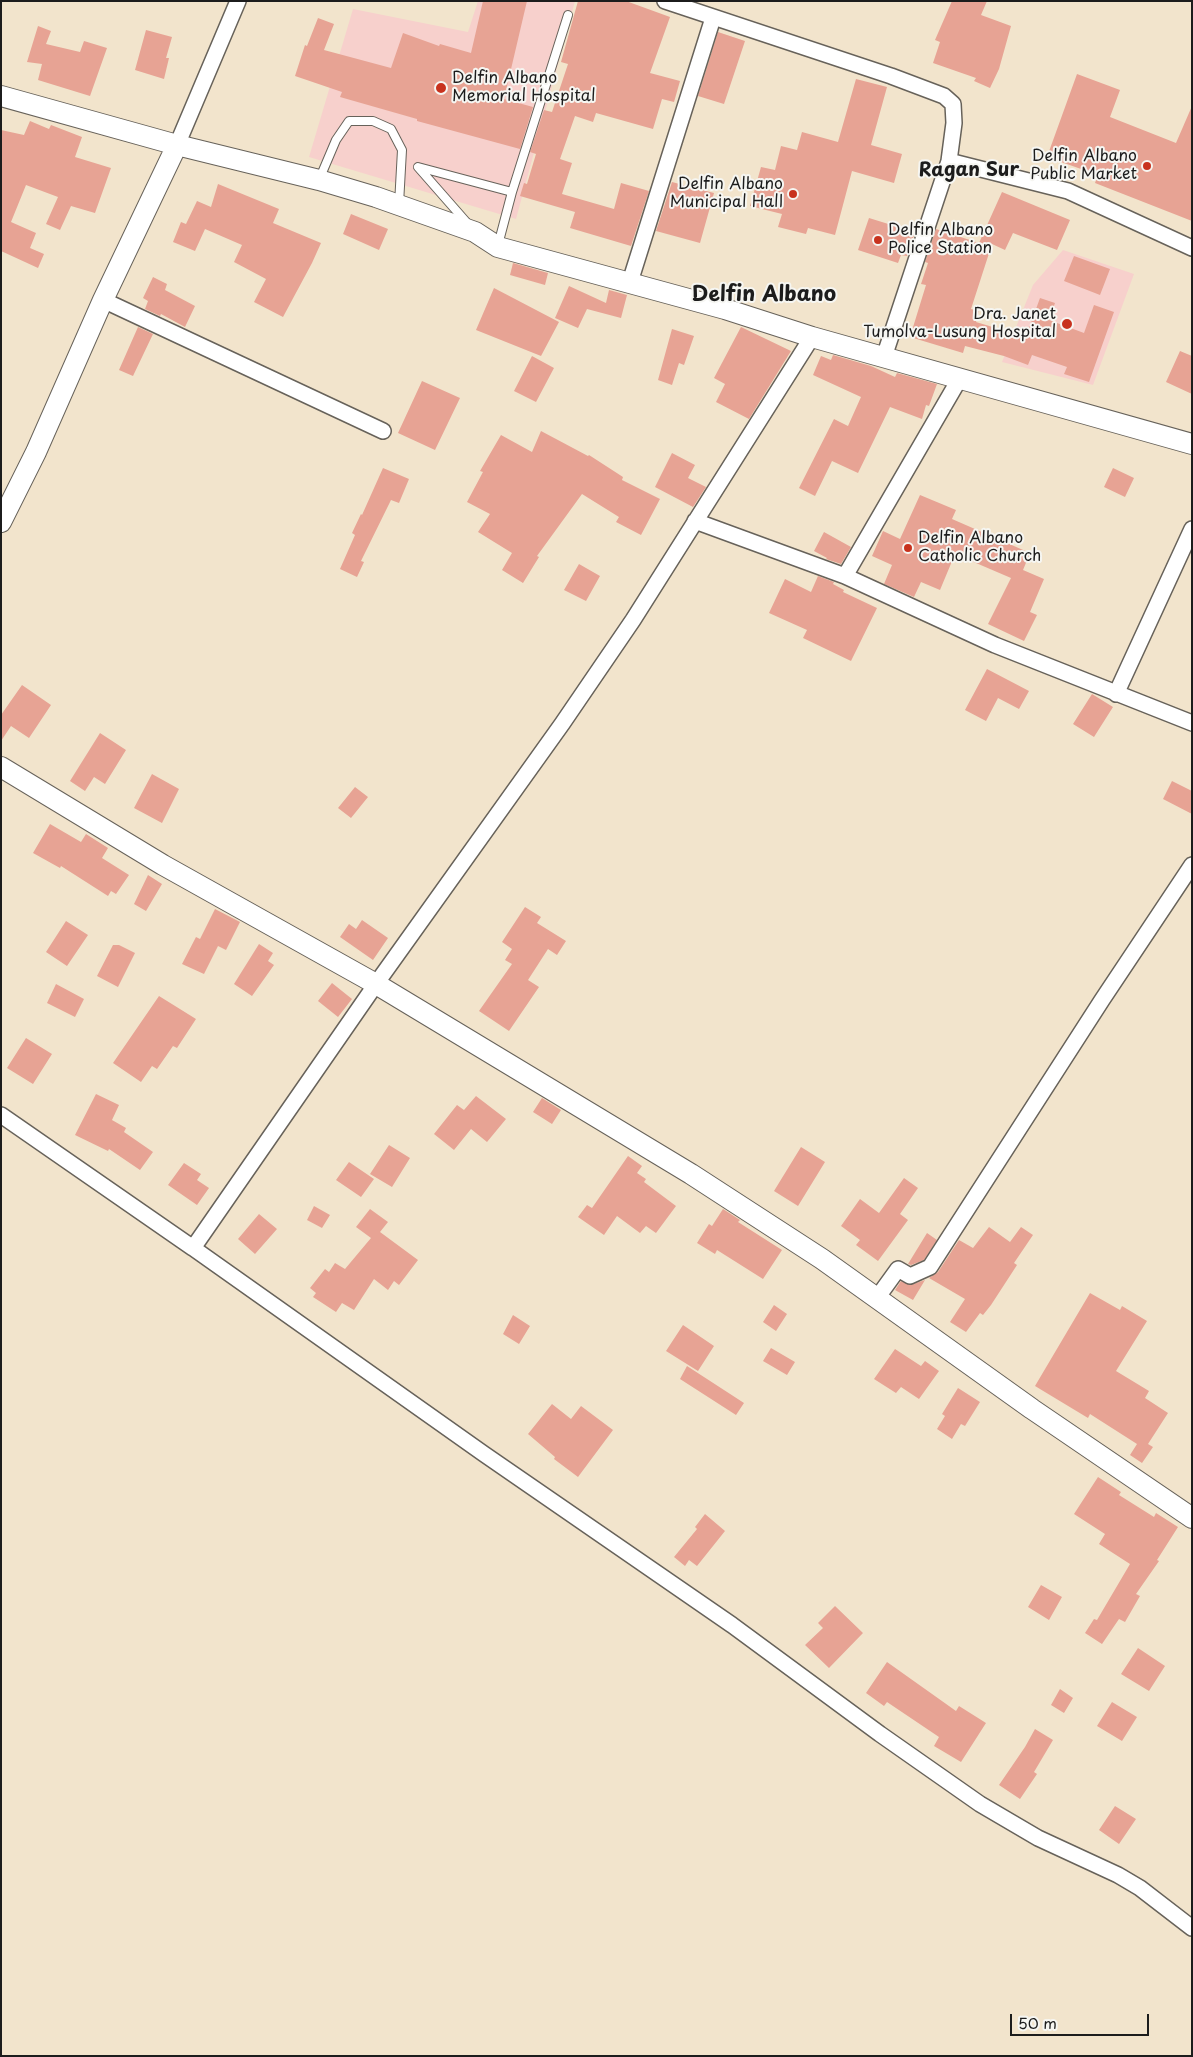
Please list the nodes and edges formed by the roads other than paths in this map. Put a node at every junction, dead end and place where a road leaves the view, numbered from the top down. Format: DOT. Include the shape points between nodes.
graph roads {
  1 [pos="238,1"];
  2 [pos="665,1"];
  3 [pos="568,15"];
  4 [pos="713,18"];
  5 [pos="1,96"];
  6 [pos="177,145"];
  7 [pos="949,161"];
  8 [pos="319,180"];
  9 [pos="512,192"];
  10 [pos="398,206"];
  11 [pos="475,232"];
  12 [pos="498,247"];
  13 [pos="1192,248"];
  14 [pos="630,282"];
  15 [pos="104,300"];
  16 [pos="812,337"];
  17 [pos="884,357"];
  18 [pos="960,378"];
  19 [pos="383,432"];
  20 [pos="1192,444"];
  21 [pos="695,521"];
  22 [pos="1,522"];
  23 [pos="1192,529"];
  24 [pos="845,576"];
  25 [pos="1116,694"];
  26 [pos="1192,723"];
  27 [pos="1,767"];
  28 [pos="1192,865"];
  29 [pos="376,984"];
  30 [pos="1,1115"];
  31 [pos="193,1248"];
  32 [pos="877,1298"];
  33 [pos="1192,1518"];
  34 [pos="1192,1928"];
  1 -- 6 [label="street"];
  2 -- 4 [label="street"];
  3 -- 9 [label="lane"];
  4 -- 7 [label="street" via="944,96 954,104 955,110"];
  4 -- 14 [label="street"];
  5 -- 6 [label="street"];
  6 -- 8 [label="street"];
  6 -- 15 [label="street"];
  7 -- 13 [label="street" via="1068,191"];
  7 -- 17 [label="street"];
  8 -- 10 [label="street"];
  8 -- 10 [label="lane" via="336,140 349,121 373,121 391,129 402,150"];
  9 -- 11 [label="lane" via="418,167"];
  9 -- 12 [label="lane"];
  10 -- 11 [label="street"];
  11 -- 12 [label="street"];
  12 -- 14 [label="street"];
  14 -- 16 [label="street"];
  15 -- 19 [label="street"];
  15 -- 22 [label="street"];
  16 -- 17 [label="street"];
  16 -- 21 [label="street"];
  17 -- 18 [label="street"];
  18 -- 20 [label="street"];
  18 -- 24 [label="street"];
  21 -- 24 [label="street"];
  21 -- 29 [label="street" via="562,724"];
  23 -- 25 [label="street"];
  24 -- 25 [label="street" via="995,645"];
  25 -- 26 [label="street"];
  27 -- 29 [label="street" via="163,865"];
  28 -- 32 [label="street" via="930,1267 910,1276 898,1269"];
  29 -- 31 [label="street"];
  29 -- 32 [label="street" via="691,1174"];
  30 -- 31 [label="street"];
  31 -- 34 [label="street" via="732,1625 980,1804 1038,1838 1118,1875"];
  32 -- 33 [label="street"];
}
